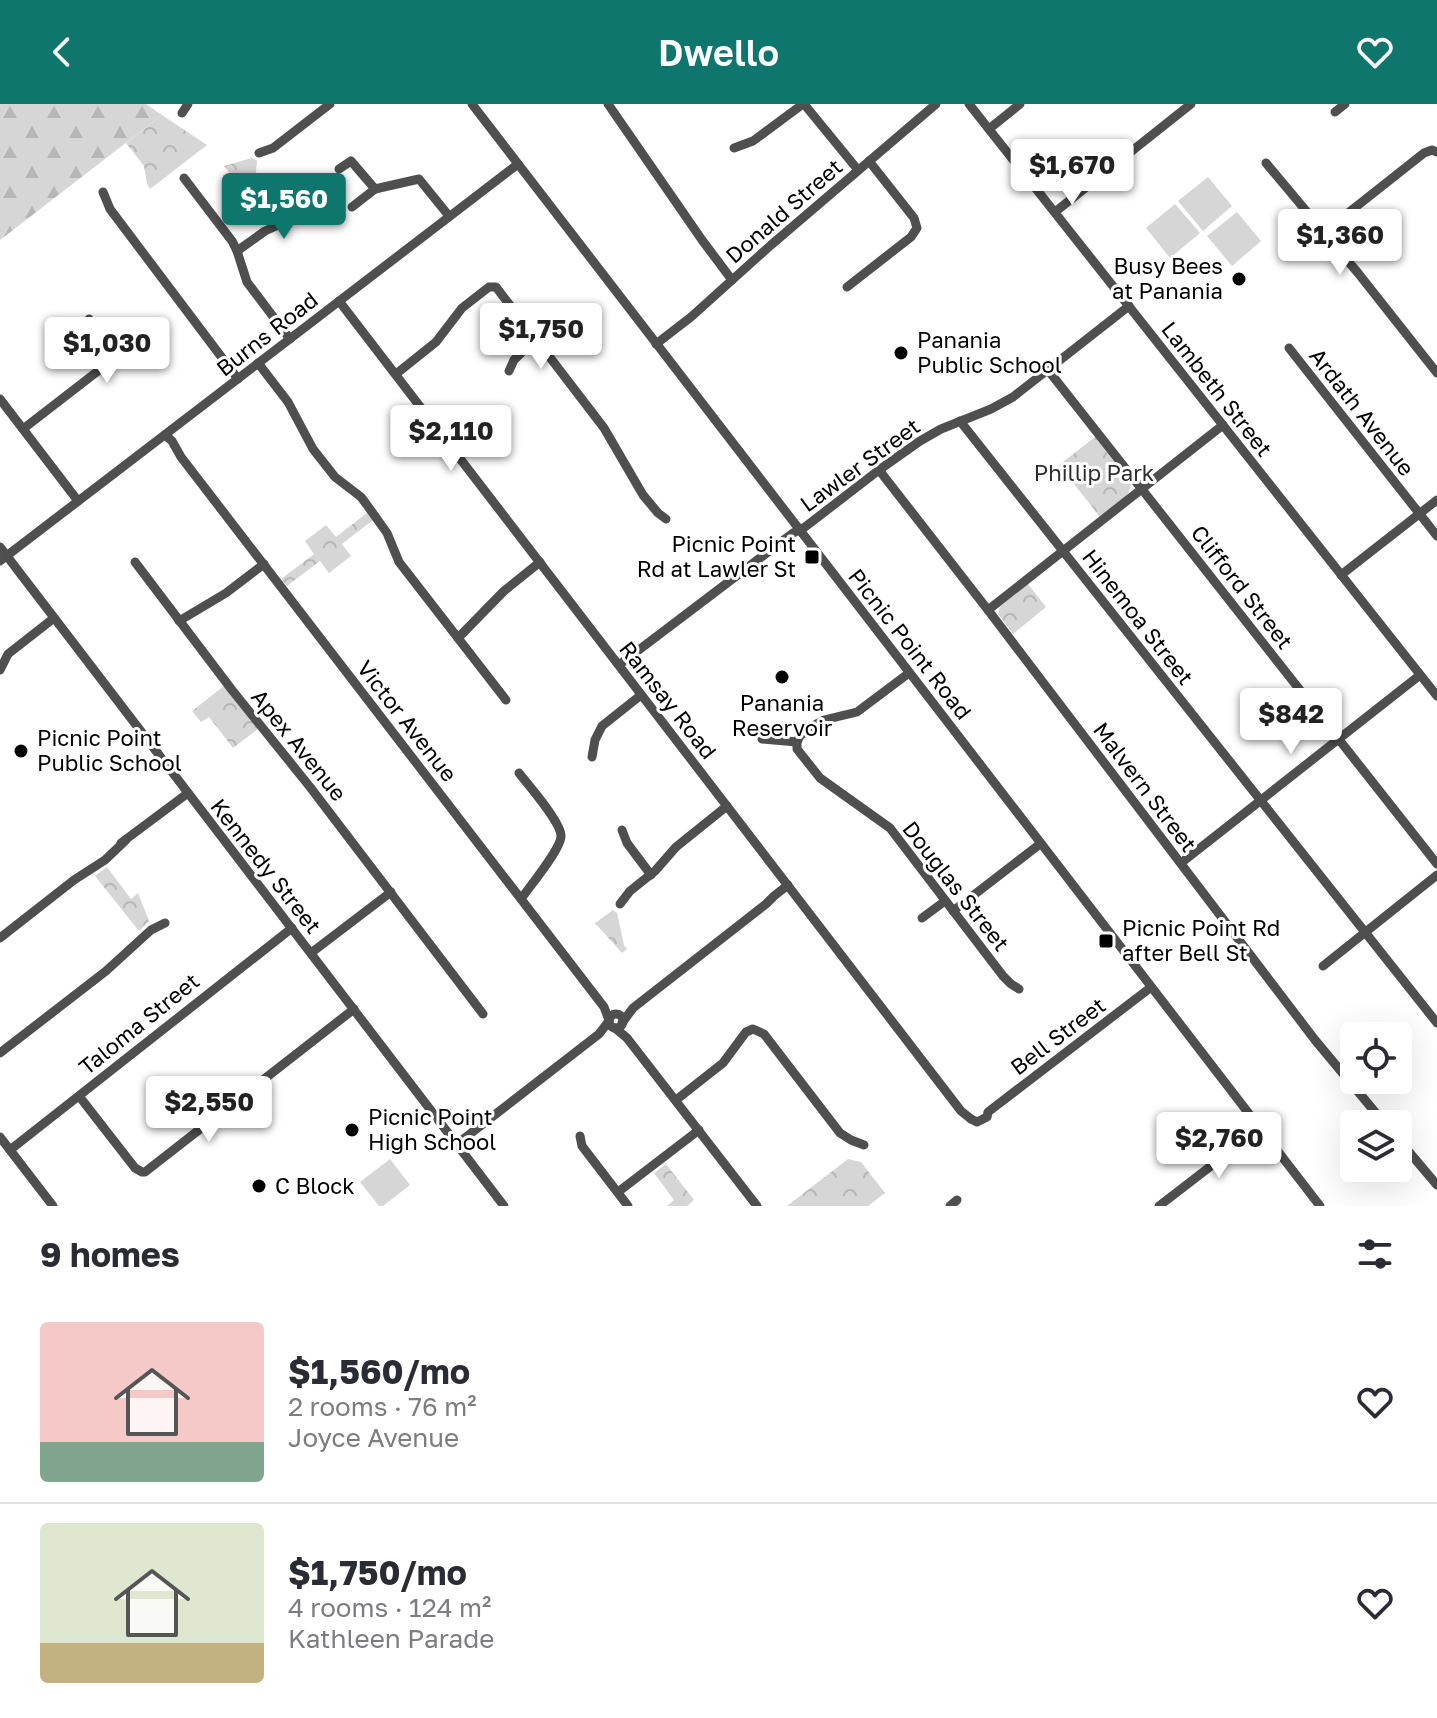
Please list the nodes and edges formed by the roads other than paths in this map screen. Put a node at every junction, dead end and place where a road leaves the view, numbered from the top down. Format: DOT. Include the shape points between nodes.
graph roads {
  1 [pos="330,104"];
  2 [pos="472,104"];
  3 [pos="608,104"];
  4 [pos="804,104"];
  5 [pos="936,104"];
  6 [pos="969,104"];
  7 [pos="1020,104"];
  8 [pos="1191,104"];
  9 [pos="1345,104"];
  10 [pos="1335,112"];
  11 [pos="989,129"];
  12 [pos="1436,147"];
  13 [pos="734,148"];
  14 [pos="259,153"];
  15 [pos="869,161"];
  16 [pos="1266,163"];
  17 [pos="518,164"];
  18 [pos="339,169"];
  19 [pos="858,170"];
  20 [pos="184,178"];
  21 [pos="375,189"];
  22 [pos="103,192"];
  23 [pos="303,206"];
  24 [pos="352,207"];
  25 [pos="1055,212"];
  26 [pos="449,216"];
  27 [pos="1324,232"];
  28 [pos="237,251"];
  29 [pos="732,280"];
  30 [pos="847,287"];
  31 [pos="339,301"];
  32 [pos="1129,306"];
  33 [pos="89,319"];
  34 [pos="536,338"];
  35 [pos="290,339"];
  36 [pos="656,344"];
  37 [pos="1289,348"];
  38 [pos="258,363"];
  39 [pos="1048,370"];
  40 [pos="509,371"];
  41 [pos="1437,373"];
  42 [pos="396,374"];
  43 [pos="238,379"];
  44 [pos="0,399"];
  45 [pos="960,421"];
  46 [pos="1223,425"];
  47 [pos="23,429"];
  48 [pos="165,435"];
  49 [pos="879,470"];
  50 [pos="1142,489"];
  51 [pos="1437,500"];
  52 [pos="78,501"];
  53 [pos="1420,514"];
  54 [pos="666,519"];
  55 [pos="799,529"];
  56 [pos="1437,536"];
  57 [pos="0,547"];
  58 [pos="1063,551"];
  59 [pos="3,559"];
  60 [pos="135,562"];
  61 [pos="540,562"];
  62 [pos="264,564"];
  63 [pos="1341,575"];
  64 [pos="988,610"];
  65 [pos="54,618"];
  66 [pos="179,621"];
  67 [pos="458,638"];
  68 [pos="619,665"];
  69 [pos="0,670"];
  70 [pos="909,673"];
  71 [pos="1420,675"];
  72 [pos="641,695"];
  73 [pos="1437,696"];
  74 [pos="506,700"];
  75 [pos="762,739"];
  76 [pos="1339,740"];
  77 [pos="797,742"];
  78 [pos="592,757"];
  79 [pos="519,773"];
  80 [pos="188,793"];
  81 [pos="1261,801"];
  82 [pos="727,806"];
  83 [pos="622,830"];
  84 [pos="1040,844"];
  85 [pos="1181,863"];
  86 [pos="1437,864"];
  87 [pos="651,875"];
  88 [pos="1437,875"];
  89 [pos="790,887"];
  90 [pos="391,892"];
  91 [pos="521,899"];
  92 [pos="945,901"];
  93 [pos="620,904"];
  94 [pos="953,911"];
  95 [pos="922,918"];
  96 [pos="165,923"];
  97 [pos="292,928"];
  98 [pos="1365,933"];
  99 [pos="0,938"];
  100 [pos="311,953"];
  101 [pos="1323,966"];
  102 [pos="1150,988"];
  103 [pos="1019,989"];
  104 [pos="354,1009"];
  105 [pos="483,1014"];
  106 [pos="763,1019"];
  107 [pos="615,1022"];
  108 [pos="1437,1023"];
  109 [pos="758,1029"];
  110 [pos="0,1053"];
  111 [pos="79,1096"];
  112 [pos="676,1100"];
  113 [pos="1373,1110"];
  114 [pos="971,1119"];
  115 [pos="1259,1129"];
  116 [pos="699,1130"];
  117 [pos="580,1136"];
  118 [pos="0,1137"];
  119 [pos="457,1144"];
  120 [pos="864,1145"];
  121 [pos="10,1150"];
  122 [pos="1412,1156"];
  123 [pos="1437,1185"];
  124 [pos="618,1192"];
  125 [pos="53,1206"];
  126 [pos="504,1206"];
  127 [pos="628,1206"];
  128 [pos="757,1206"];
  129 [pos="1159,1206"];
  130 [pos="1320,1206"];
  1 -- 14 [label="street"];
  2 -- 17 [label="street, Picnic Point Road"];
  3 -- 29 [label="street"];
  4 -- 13 [label="street" via="763,135"];
  4 -- 19 [label="street"];
  5 -- 15 [label="street, Donald Street"];
  6 -- 11 [label="street, Lambeth Street"];
  7 -- 11 [label="street"];
  8 -- 25 [label="street"];
  9 -- 10 [label="street"];
  11 -- 25 [label="street, Lambeth Street"];
  12 -- 27 [label="street"];
  15 -- 19 [label="street, Donald Street"];
  15 -- 30 [label="street" via="917,228"];
  16 -- 27 [label="street"];
  17 -- 26 [label="street, Burns Road"];
  17 -- 36 [label="street, Picnic Point Road"];
  18 -- 21 [label="street" via="351,161"];
  19 -- 29 [label="street, Donald Street"];
  20 -- 28 [label="street"];
  21 -- 24 [label="street"];
  21 -- 26 [label="street" via="419,179"];
  22 -- 43 [label="street" via="110,209"];
  23 -- 28 [label="street" via="294,218"];
  25 -- 32 [label="street, Lambeth Street"];
  26 -- 31 [label="street, Burns Road"];
  27 -- 41 [label="street"];
  28 -- 35 [label="street" via="251,289"];
  29 -- 36 [label="street, Donald Street"];
  31 -- 35 [label="street, Burns Road"];
  31 -- 42 [label="street, Ramsay Road"];
  32 -- 39 [label="street, Lawler Street"];
  32 -- 46 [label="street, Lambeth Street"];
  33 -- 47 [label="street" via="111,348 111,361"];
  34 -- 40 [label="street"];
  34 -- 42 [label="street" via="499,289 489,287"];
  34 -- 54 [label="street" via="604,428 643,495"];
  35 -- 38 [label="street, Burns Road"];
  36 -- 55 [label="street, Picnic Point Road"];
  37 -- 53 [label="street, Ardath Avenue"];
  38 -- 43 [label="street, Burns Road"];
  38 -- 67 [label="street" via="288,402 313,449 382,524 399,562"];
  39 -- 45 [label="street, Lawler Street" via="1005,402"];
  39 -- 50 [label="street, Clifford Street"];
  42 -- 61 [label="street, Ramsay Road"];
  43 -- 48 [label="street, Burns Road"];
  44 -- 47 [label="street"];
  45 -- 49 [label="street, Lawler Street"];
  45 -- 58 [label="street, Hinemoa Street"];
  46 -- 50 [label="street"];
  46 -- 63 [label="street, Lambeth Street"];
  47 -- 52 [label="street"];
  48 -- 52 [label="street, Burns Road"];
  48 -- 62 [label="street, Victor Avenue"];
  49 -- 55 [label="street, Lawler Street"];
  49 -- 64 [label="street, Malvern Street"];
  50 -- 58 [label="street"];
  50 -- 76 [label="street, Clifford Street"];
  51 -- 53 [label="street"];
  52 -- 59 [label="street, Burns Road"];
  53 -- 56 [label="street, Ardath Avenue"];
  53 -- 63 [label="street"];
  55 -- 68 [label="street, Lawler Street"];
  55 -- 70 [label="street, Picnic Point Road"];
  57 -- 59 [label="street, Kennedy Street"];
  58 -- 64 [label="street"];
  58 -- 81 [label="street, Hinemoa Street"];
  59 -- 65 [label="street, Kennedy Street"];
  60 -- 66 [label="street, Apex Avenue"];
  61 -- 67 [label="street"];
  61 -- 68 [label="street, Ramsay Road"];
  62 -- 66 [label="street"];
  62 -- 91 [label="street, Victor Avenue"];
  63 -- 71 [label="street, Lambeth Street"];
  64 -- 85 [label="street, Malvern Street"];
  65 -- 69 [label="street" via="8,654"];
  65 -- 80 [label="street, Kennedy Street"];
  66 -- 90 [label="street, Apex Avenue"];
  67 -- 74 [label="street"];
  68 -- 72 [label="street, Ramsay Road"];
  70 -- 77 [label="street" via="861,709 818,723"];
  70 -- 84 [label="street, Picnic Point Road"];
  71 -- 73 [label="street, Lambeth Street"];
  71 -- 76 [label="street"];
  72 -- 78 [label="street" via="599,730"];
  72 -- 82 [label="street, Ramsay Road"];
  75 -- 77 [label="street"];
  76 -- 81 [label="street"];
  76 -- 86 [label="street, Clifford Street"];
  77 -- 92 [label="street, Douglas Street" via="817,775 890,828"];
  79 -- 91 [label="street" via="561,834 559,846"];
  80 -- 97 [label="street, Kennedy Street"];
  80 -- 99 [label="street"];
  81 -- 85 [label="street"];
  81 -- 98 [label="street, Hinemoa Street"];
  82 -- 87 [label="street"];
  82 -- 89 [label="street, Ramsay Road"];
  83 -- 87 [label="street"];
  84 -- 94 [label="street"];
  84 -- 102 [label="street, Picnic Point Road"];
  85 -- 113 [label="street, Malvern Street"];
  87 -- 93 [label="street"];
  88 -- 98 [label="street"];
  89 -- 107 [label="street"];
  89 -- 114 [label="street, Ramsay Road"];
  90 -- 100 [label="street"];
  90 -- 105 [label="street, Apex Avenue"];
  91 -- 107 [label="street, Victor Avenue"];
  92 -- 94 [label="street, Douglas Street"];
  92 -- 95 [label="street"];
  94 -- 103 [label="street, Douglas Street"];
  96 -- 110 [label="street"];
  97 -- 100 [label="street, Kennedy Street"];
  97 -- 111 [label="street, Taloma Street"];
  98 -- 101 [label="street"];
  98 -- 108 [label="street, Hinemoa Street"];
  100 -- 104 [label="street, Kennedy Street"];
  102 -- 114 [label="street, Bell Street" via="988,1112"];
  102 -- 115 [label="street, Picnic Point Road"];
  104 -- 111 [label="street" via="145,1172 135,1168"];
  104 -- 119 [label="street, Kennedy Street"];
  106 -- 109 [label="street"];
  107 -- 112 [label="street, Victor Avenue"];
  107 -- 119 [label="street"];
  109 -- 112 [label="street" via="746,1032 720,1067"];
  109 -- 120 [label="street" via="840,1133"];
  111 -- 121 [label="street, Taloma Street"];
  112 -- 116 [label="street, Victor Avenue"];
  115 -- 129 [label="street"];
  115 -- 130 [label="street, Picnic Point Road"];
  116 -- 124 [label="street"];
  116 -- 128 [label="street, Victor Avenue"];
  117 -- 124 [label="street"];
  118 -- 121 [label="street"];
  119 -- 126 [label="street, Kennedy Street"];
  121 -- 125 [label="street"];
  122 -- 123 [label="street"];
  124 -- 127 [label="street"];
}
